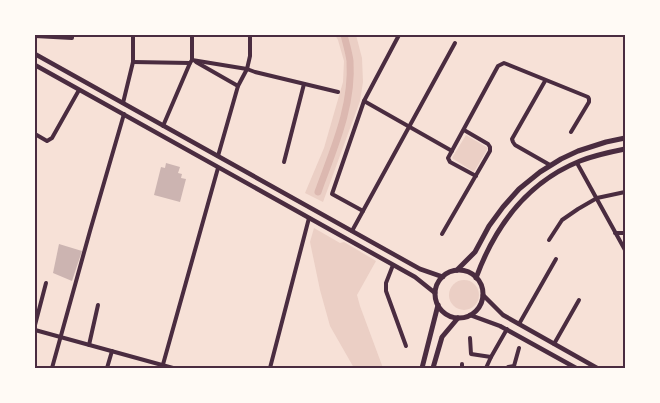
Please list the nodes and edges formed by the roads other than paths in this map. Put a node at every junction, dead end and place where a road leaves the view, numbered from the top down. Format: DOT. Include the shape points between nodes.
graph roads {
  1 [pos="133,35"];
  2 [pos="192,35"];
  3 [pos="250,35"];
  4 [pos="399,35"];
  5 [pos="35,36"];
  6 [pos="72,37"];
  7 [pos="455,43"];
  8 [pos="35,54"];
  9 [pos="42,58"];
  10 [pos="133,62"];
  11 [pos="191,62"];
  12 [pos="36,66"];
  13 [pos="247,69"];
  14 [pos="70,74"];
  15 [pos="545,81"];
  16 [pos="64,82"];
  17 [pos="304,84"];
  18 [pos="238,86"];
  19 [pos="79,90"];
  20 [pos="338,92"];
  21 [pos="364,101"];
  22 [pos="123,103"];
  23 [pos="124,114"];
  24 [pos="164,126"];
  25 [pos="410,127"];
  26 [pos="464,130"];
  27 [pos="571,132"];
  28 [pos="35,134"];
  29 [pos="625,138"];
  30 [pos="625,149"];
  31 [pos="452,151"];
  32 [pos="218,156"];
  33 [pos="284,162"];
  34 [pos="577,163"];
  35 [pos="550,165"];
  36 [pos="218,168"];
  37 [pos="476,176"];
  38 [pos="625,192"];
  39 [pos="597,198"];
  40 [pos="363,211"];
  41 [pos="309,218"];
  42 [pos="352,231"];
  43 [pos="615,233"];
  44 [pos="625,233"];
  45 [pos="442,234"];
  46 [pos="549,240"];
  47 [pos="625,250"];
  48 [pos="556,259"];
  49 [pos="393,265"];
  50 [pos="457,270"];
  51 [pos="443,277"];
  52 [pos="476,278"];
  53 [pos="46,283"];
  54 [pos="435,293"];
  55 [pos="483,295"];
  56 [pos="579,300"];
  57 [pos="98,305"];
  58 [pos="438,305"];
  59 [pos="470,315"];
  60 [pos="458,318"];
  61 [pos="519,324"];
  62 [pos="35,325"];
  63 [pos="507,329"];
  64 [pos="35,330"];
  65 [pos="61,337"];
  66 [pos="470,338"];
  67 [pos="554,344"];
  68 [pos="89,345"];
  69 [pos="406,346"];
  70 [pos="519,348"];
  71 [pos="112,351"];
  72 [pos="491,357"];
  73 [pos="162,367"];
  74 [pos="52,368"];
  75 [pos="107,368"];
  76 [pos="173,368"];
  77 [pos="270,368"];
  78 [pos="422,368"];
  79 [pos="433,368"];
  80 [pos="486,368"];
  81 [pos="508,368"];
  82 [pos="576,368"];
  83 [pos="597,368"];
  1 -- 10 [label="street"];
  2 -- 11 [label="street"];
  3 -- 13 [label="street"];
  4 -- 21 [label="street"];
  5 -- 6 [label="street"];
  7 -- 25 [label="street"];
  8 -- 9 [label="street"];
  9 -- 12 [label="street" via="40,65"];
  9 -- 14 [label="street"];
  10 -- 11 [label="street"];
  10 -- 22 [label="street"];
  11 -- 13 [label="street"];
  11 -- 18 [label="street"];
  11 -- 24 [label="street"];
  12 -- 16 [label="street"];
  13 -- 17 [label="street"];
  13 -- 18 [label="street"];
  14 -- 16 [label="street"];
  14 -- 22 [label="street"];
  15 -- 26 [label="street" via="501,64"];
  15 -- 27 [label="street" via="590,99"];
  15 -- 35 [label="street" via="512,142"];
  16 -- 19 [label="street"];
  17 -- 20 [label="street"];
  17 -- 33 [label="street"];
  18 -- 32 [label="street"];
  19 -- 23 [label="street"];
  19 -- 28 [label="street" via="52,138 47,141"];
  21 -- 25 [label="street"];
  21 -- 40 [label="street" via="332,194"];
  22 -- 24 [label="street"];
  23 -- 36 [label="street"];
  23 -- 65 [label="street"];
  24 -- 32 [label="street"];
  25 -- 31 [label="street"];
  25 -- 40 [label="street"];
  26 -- 31 [label="street"];
  26 -- 37 [label="street" via="490,147"];
  29 -- 35 [label="main road" via="578,151"];
  30 -- 34 [label="main road"];
  31 -- 37 [label="street" via="448,158 450,162"];
  32 -- 42 [label="street"];
  34 -- 39 [label="street"];
  34 -- 52 [label="main road" via="546,180 511,213 484,257"];
  35 -- 50 [label="main road" via="502,207 475,252"];
  36 -- 41 [label="street"];
  36 -- 73 [label="street"];
  37 -- 45 [label="street"];
  38 -- 39 [label="street"];
  39 -- 43 [label="street"];
  39 -- 46 [label="street" via="562,220"];
  40 -- 42 [label="street"];
  41 -- 49 [label="street"];
  41 -- 77 [label="street"];
  42 -- 51 [label="street" via="420,269"];
  43 -- 44 [label="street"];
  43 -- 47 [label="street"];
  48 -- 61 [label="street"];
  49 -- 54 [label="street"];
  49 -- 69 [label="street" via="386,291"];
  50 -- 51 [label="main road"];
  50 -- 52 [label="main road"];
  51 -- 54 [label="main road"];
  52 -- 55 [label="main road"];
  53 -- 62 [label="street"];
  54 -- 58 [label="main road"];
  55 -- 59 [label="main road" via="479,307"];
  55 -- 61 [label="street" via="503,315"];
  56 -- 67 [label="street"];
  57 -- 68 [label="street"];
  58 -- 60 [label="main road" via="446,314"];
  58 -- 78 [label="main road"];
  59 -- 60 [label="main road"];
  59 -- 63 [label="street"];
  60 -- 79 [label="main road" via="442,337"];
  61 -- 67 [label="street"];
  63 -- 72 [label="street"];
  63 -- 82 [label="street"];
  64 -- 65 [label="street"];
  65 -- 68 [label="street"];
  65 -- 74 [label="street"];
  66 -- 72 [label="street" via="471,354"];
  67 -- 83 [label="street"];
  68 -- 71 [label="street"];
  70 -- 81 [label="street" via="514,366"];
  71 -- 73 [label="street"];
  71 -- 75 [label="street"];
  72 -- 80 [label="street"];
  73 -- 76 [label="street"];
}
